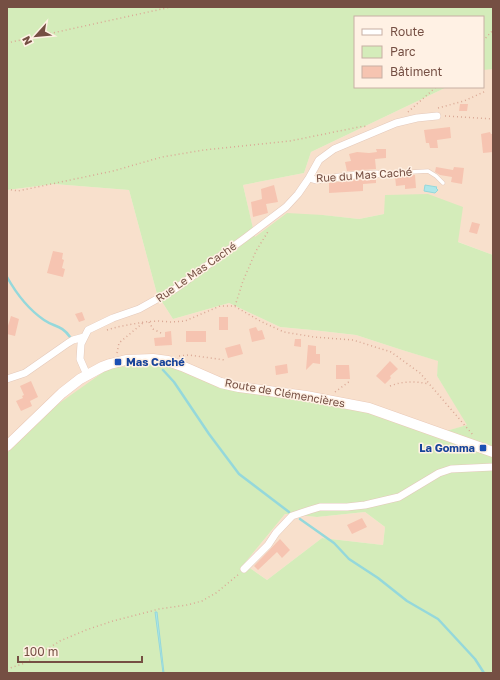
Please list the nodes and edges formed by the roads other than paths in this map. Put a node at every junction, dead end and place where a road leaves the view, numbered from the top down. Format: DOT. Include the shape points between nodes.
graph roads {
  1 [pos="437,112"];
  2 [pos="377,174"];
  3 [pos="309,178"];
  4 [pos="443,183"];
  5 [pos="84,337"];
  6 [pos="87,375"];
  7 [pos="7,379"];
  8 [pos="7,446"];
  9 [pos="493,452"];
  10 [pos="493,467"];
  11 [pos="244,570"];
  1 -- 3 [label="street, Rue du Mas Caché" via="396,123 334,149 319,160"];
  2 -- 3 [label="street, Rue du Mas Caché" via="316,180"];
  2 -- 4 [label="lane, Rue du Mas Caché" via="428,171"];
  3 -- 5 [label="street, Rue Le Mas Caché" via="286,207 175,289 138,309 88,330"];
  5 -- 6 [label="street" via="80,359"];
  5 -- 7 [label="street, Rue Le Mas Caché" via="68,343 25,373"];
  6 -- 8 [label="street, Route de Clémencières" via="62,393"];
  6 -- 9 [label="street, Route de Clémencières" via="102,367 126,360 153,359 171,362 221,383 370,408"];
  10 -- 11 [label="street" via="451,469 439,473 399,497 365,505 320,508 292,516"];
}
